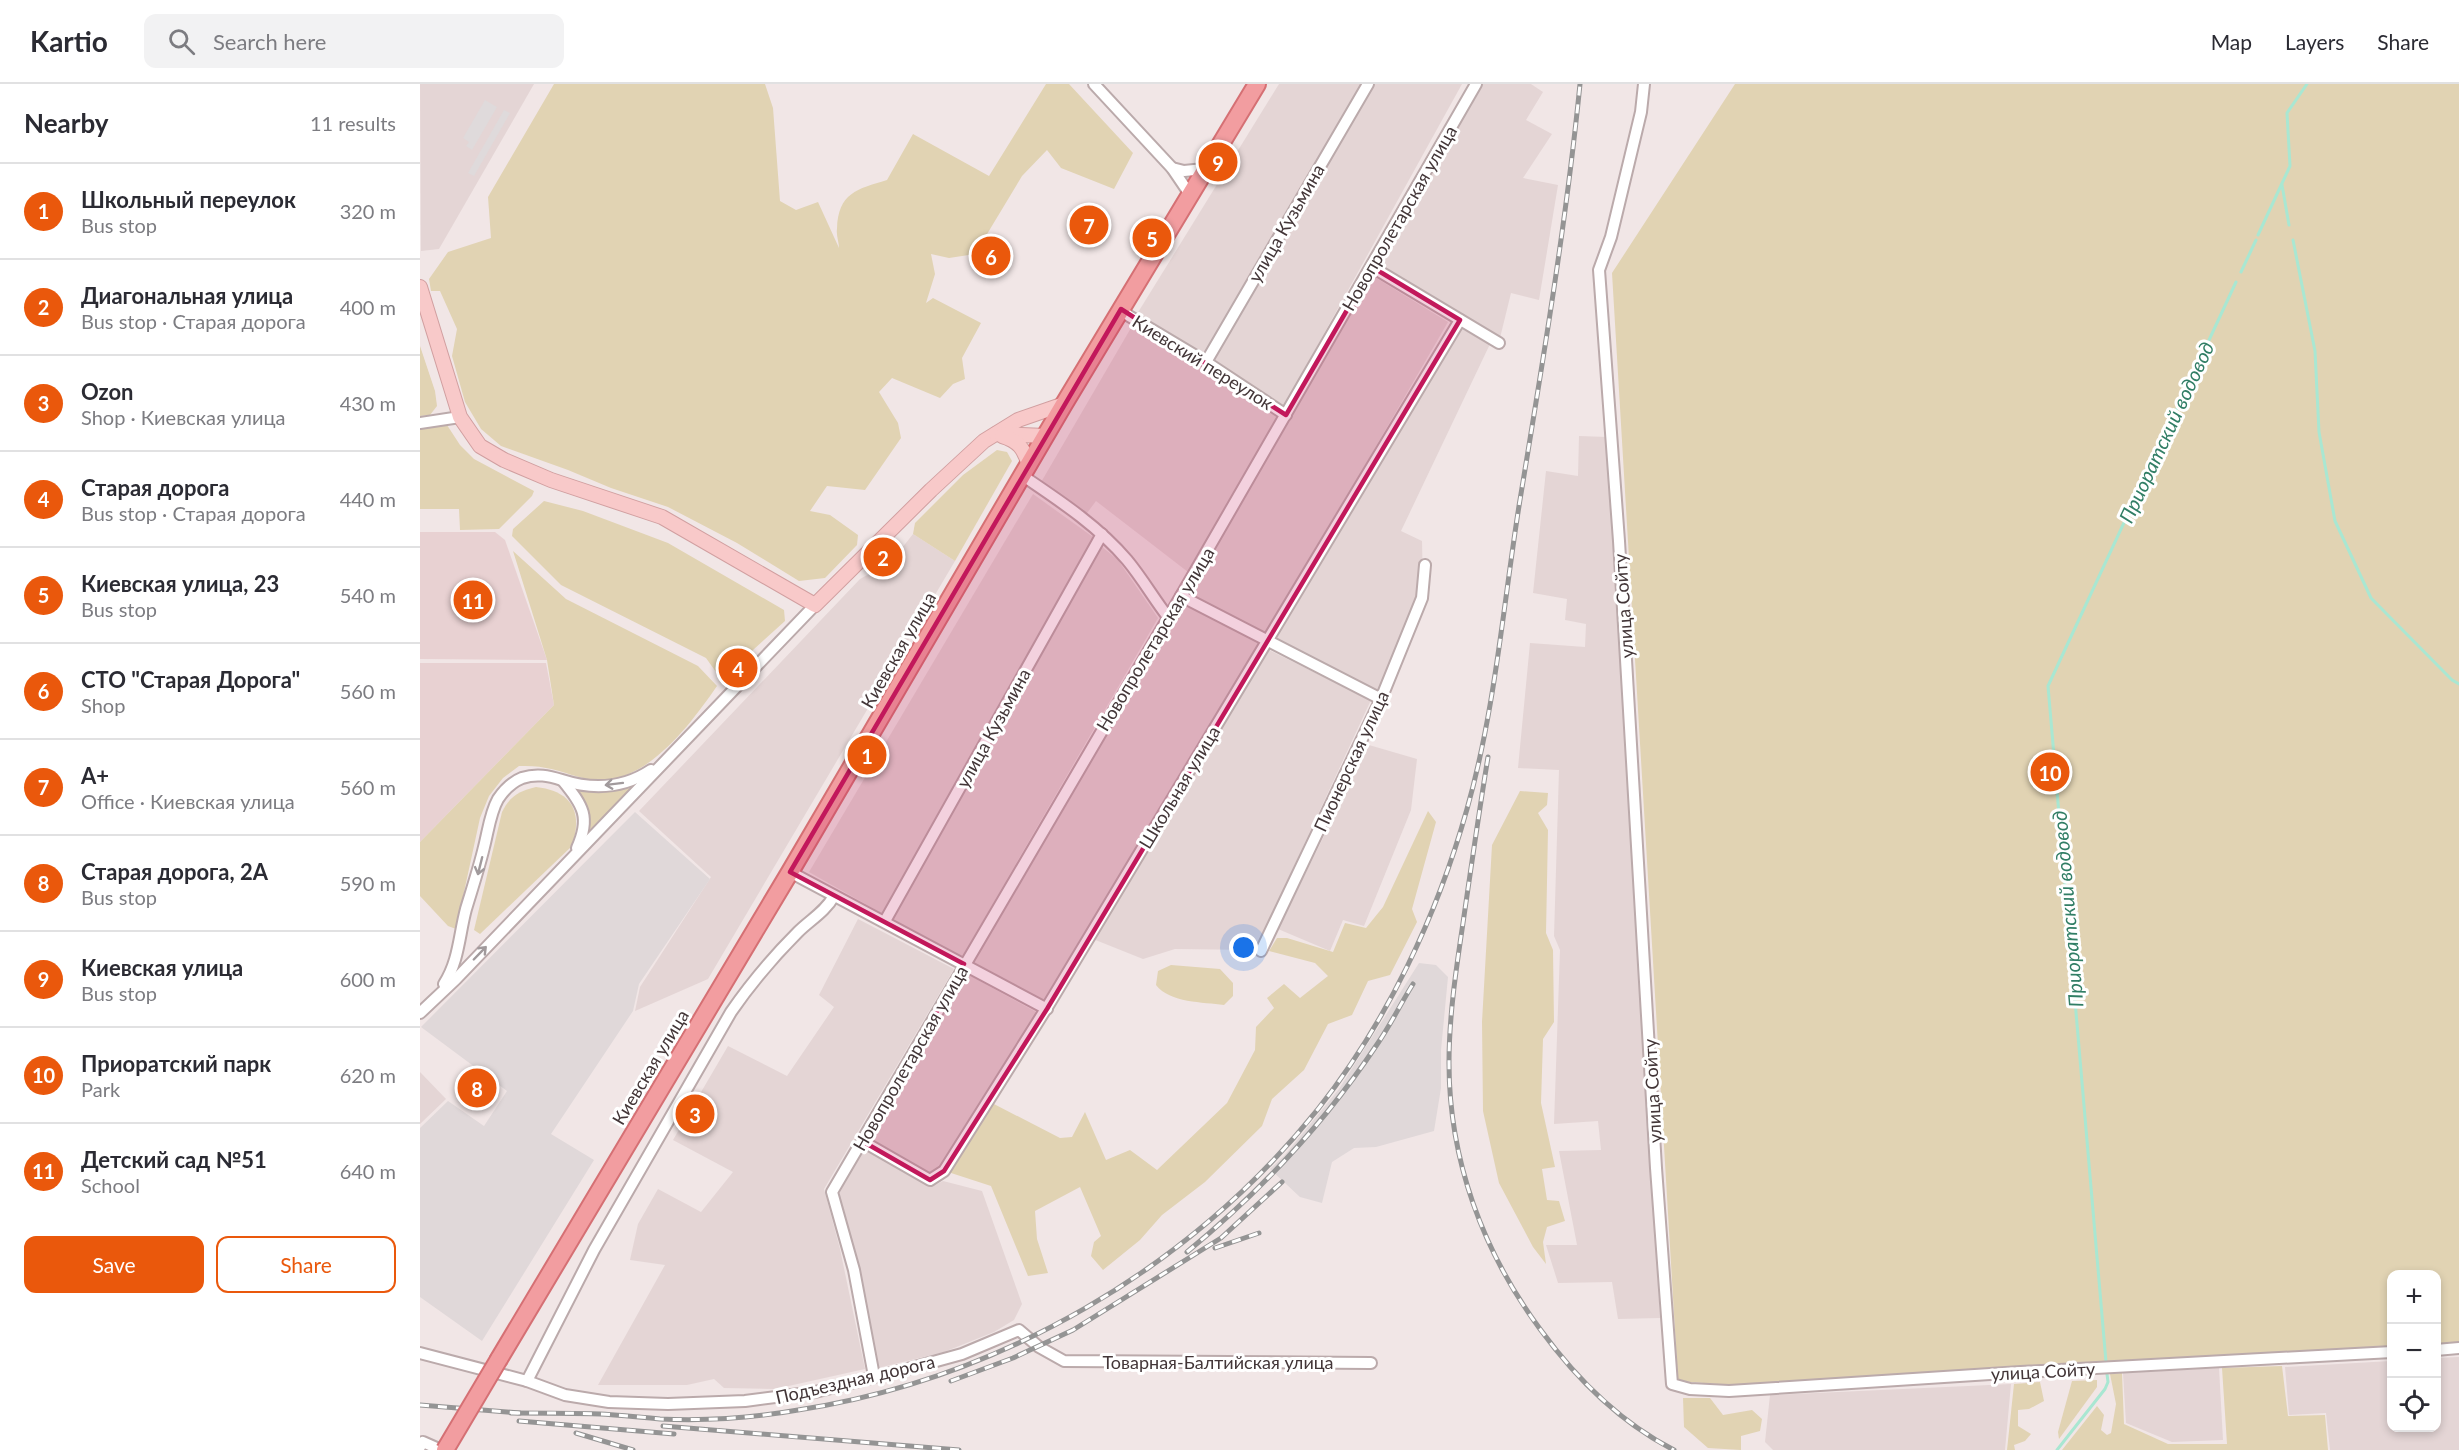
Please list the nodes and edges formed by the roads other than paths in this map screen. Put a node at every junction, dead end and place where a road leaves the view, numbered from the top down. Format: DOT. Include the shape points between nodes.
graph roads {
  1 [pos="1094,84"];
  2 [pos="1257,84"];
  3 [pos="1368,84"];
  4 [pos="1476,84"];
  5 [pos="1644,84"];
  6 [pos="1172,168"];
  7 [pos="1204,169"];
  8 [pos="1189,193"];
  9 [pos="1372,267"];
  10 [pos="420,287"];
  11 [pos="1121,309"];
  12 [pos="1460,320"];
  13 [pos="1499,343"];
  14 [pos="1206,362"];
  15 [pos="1064,404"];
  16 [pos="1286,415"];
  17 [pos="460,417"];
  18 [pos="1018,420"];
  19 [pos="420,423"];
  20 [pos="994,434"];
  21 [pos="1045,436"];
  22 [pos="1026,470"];
  23 [pos="1102,534"];
  24 [pos="1425,565"];
  25 [pos="1181,596"];
  26 [pos="815,605"];
  27 [pos="1168,617"];
  28 [pos="1266,641"];
  29 [pos="1381,699"];
  30 [pos="666,760"];
  31 [pos="563,781"];
  32 [pos="575,854"];
  33 [pos="790,872"];
  34 [pos="834,896"];
  35 [pos="885,921"];
  36 [pos="1261,951"];
  37 [pos="964,964"];
  38 [pos="438,994"];
  39 [pos="422,1007"];
  40 [pos="1047,1009"];
  41 [pos="862,1141"];
  42 [pos="2459,1348"];
  43 [pos="2441,1350"];
  44 [pos="2387,1352"];
  45 [pos="420,1353"];
  46 [pos="1064,1361"];
  47 [pos="1371,1363"];
  48 [pos="874,1376"];
  49 [pos="526,1381"];
  50 [pos="421,1444"];
  51 [pos="443,1450"];
  1 -- 6 [label="street"];
  2 -- 7 [label="main road, Киевская улица"];
  3 -- 14 [label="street, улица Кузьмина"];
  4 -- 9 [label="street, Новопролетарская улица"];
  5 -- 44 [label="street, улица Сойту" via="1611,237 1599,270 1672,1384 1729,1391"];
  6 -- 7 [label="street"];
  6 -- 8 [label="street"];
  7 -- 8 [label="main road, Киевская улица"];
  8 -- 11 [label="main road, Киевская улица"];
  9 -- 12 [label="street"];
  9 -- 16 [label="street, Новопролетарская улица"];
  10 -- 17 [label="street"];
  11 -- 14 [label="street, Киевский переулок"];
  11 -- 15 [label="main road, Киевская улица"];
  12 -- 13 [label="street"];
  12 -- 28 [label="street, Школьная улица"];
  14 -- 16 [label="street, Киевский переулок"];
  15 -- 18 [label="street"];
  15 -- 21 [label="main road, Киевская улица"];
  16 -- 25 [label="street, Новопролетарская улица"];
  17 -- 19 [label="street"];
  17 -- 26 [label="street" via="480,446 504,460 662,518"];
  18 -- 20 [label="street"];
  18 -- 21 [label="street" via="1029,422"];
  20 -- 21 [label="street"];
  20 -- 22 [label="street" via="1014,439 1022,447"];
  20 -- 26 [label="street" via="931,490"];
  21 -- 22 [label="main road, Киевская улица"];
  22 -- 23 [label="street"];
  22 -- 33 [label="main road, Киевская улица"];
  23 -- 27 [label="street" via="1128,561"];
  23 -- 35 [label="street, улица Кузьмина"];
  24 -- 29 [label="street, Пионерская улица" via="1422,598"];
  25 -- 27 [label="street, Новопролетарская улица"];
  25 -- 28 [label="street"];
  26 -- 30 [label="street"];
  27 -- 37 [label="street, Новопролетарская улица"];
  28 -- 29 [label="street"];
  28 -- 40 [label="street, Школьная улица"];
  29 -- 36 [label="street, Пионерская улица"];
  30 -- 31 [label="street, one-way" via="638,779 617,785"];
  30 -- 32 [label="street"];
  31 -- 32 [label="street" via="583,809 584,830"];
  31 -- 38 [label="street, one-way" via="552,776 521,778 498,800 456,961"];
  38 -- 32 [label="street, one-way"];
  33 -- 34 [label="street"];
  33 -- 51 [label="main road, Киевская улица, bridge"];
  34 -- 35 [label="street"];
  34 -- 49 [label="street" via="771,960 731,1012 594,1250"];
  35 -- 37 [label="street"];
  37 -- 40 [label="street"];
  37 -- 41 [label="street, Новопролетарская улица"];
  38 -- 39 [label="street"];
  40 -- 41 [label="street, Школьная улица" via="944,1171 930,1180"];
  41 -- 48 [label="street, Новопролетарская улица" via="832,1192 854,1270"];
  42 -- 43 [label="street"];
  45 -- 49 [label="street, Подъездная дорога"];
  46 -- 47 [label="street, Товарная-Балтийская улица"];
  46 -- 48 [label="street, Подъездная дорога" via="1019,1330 962,1354"];
  48 -- 49 [label="street, Подъездная дорога" via="784,1397 668,1404 609,1402 565,1395"];
  50 -- 51 [label="street"];
}
